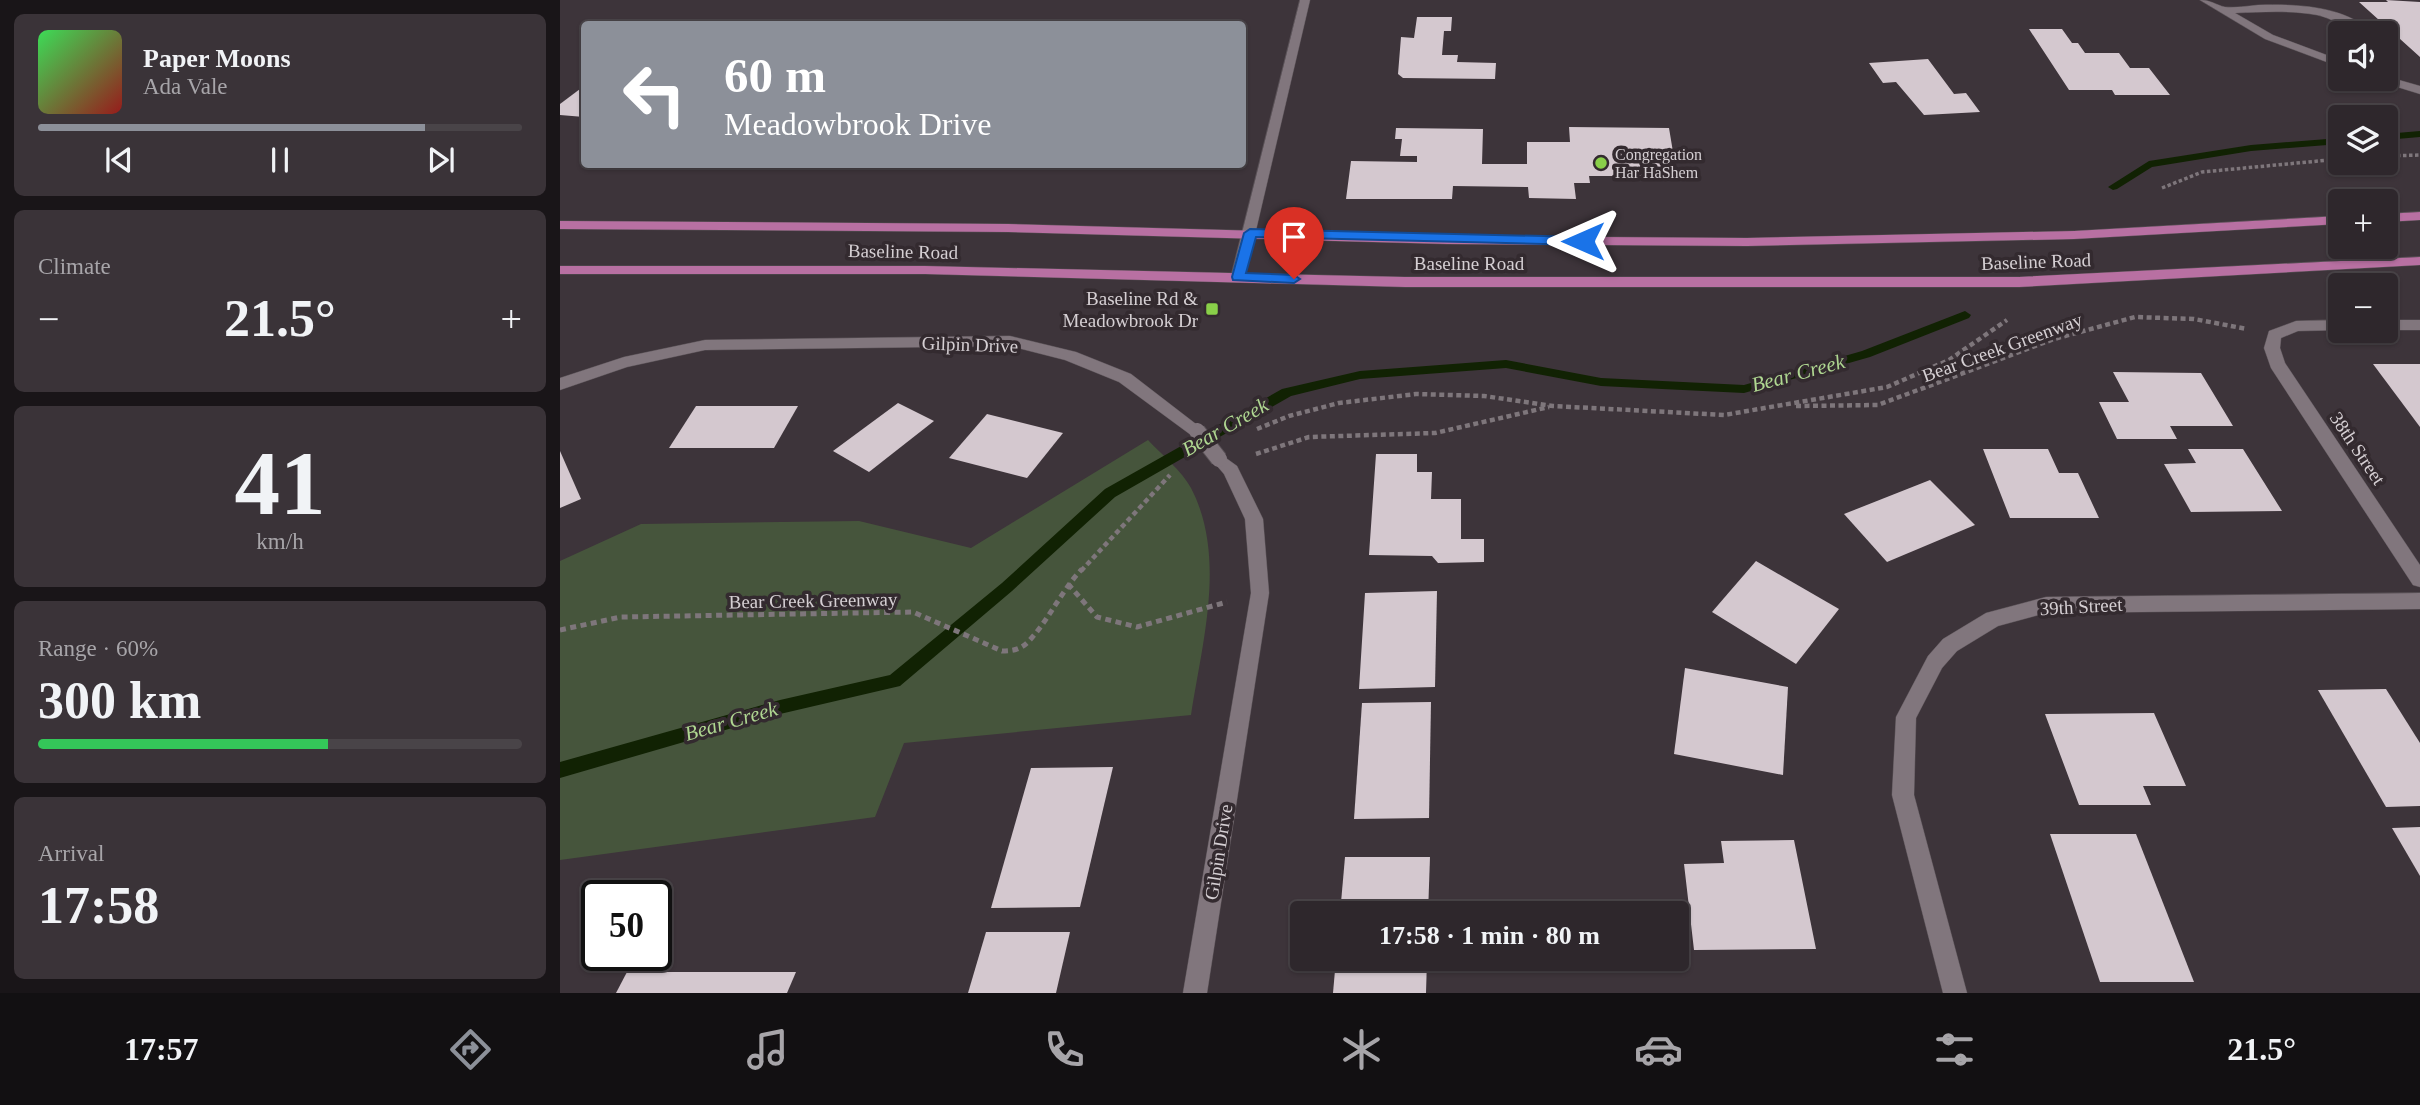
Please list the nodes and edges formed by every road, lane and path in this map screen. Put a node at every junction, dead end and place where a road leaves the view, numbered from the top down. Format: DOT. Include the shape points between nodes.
graph roads {
  1 [pos="1305,0"];
  2 [pos="2205,0"];
  3 [pos="2220,10"];
  4 [pos="2348,21"];
  5 [pos="2328,60"];
  6 [pos="2398,83"];
  7 [pos="2420,90"];
  8 [pos="2420,155"];
  9 [pos="2398,156"];
  10 [pos="2328,160"];
  11 [pos="2162,188"];
  12 [pos="2420,216"];
  13 [pos="2398,217"];
  14 [pos="2328,220"];
  15 [pos="560,225"];
  16 [pos="1250,233"];
  17 [pos="2420,261"];
  18 [pos="560,270"];
  19 [pos="1238,277"];
  20 [pos="2007,320"];
  21 [pos="2420,324"];
  22 [pos="2328,325"];
  23 [pos="2398,325"];
  24 [pos="2274,335"];
  25 [pos="560,384"];
  26 [pos="1553,406"];
  27 [pos="1781,406"];
  28 [pos="1257,429"];
  29 [pos="1225,465"];
  30 [pos="1170,475"];
  31 [pos="2420,580"];
  32 [pos="1068,584"];
  33 [pos="1260,593"];
  34 [pos="2420,601"];
  35 [pos="560,630"];
  36 [pos="1195,993"];
  37 [pos="1955,993"];
  1 -- 16 [label="street"];
  2 -- 3 [label="street"];
  3 -- 4 [label="street" via="2305,9"];
  3 -- 5 [label="street" via="2290,47"];
  6 -- 7 [label="street"];
  8 -- 9 [label="path"];
  10 -- 11 [label="path" via="2202,172"];
  12 -- 13 [label="main road"];
  14 -- 16 [label="main road, Baseline Road" via="2074,235 1774,242 1447,240"];
  15 -- 16 [label="main road, Baseline Road"];
  16 -- 19 [label="street"];
  17 -- 19 [label="main road, Baseline Road" via="2019,282 1405,282"];
  18 -- 19 [label="main road, Baseline Road" via="912,270"];
  20 -- 27 [label="path, Bear Creek Greenway" via="1949,360 1887,387"];
  21 -- 23 [label="street"];
  22 -- 24 [label="street" via="2296,326"];
  24 -- 27 [label="path, Bear Creek Greenway" via="2194,319 2135,317 2054,339 1878,405"];
  24 -- 31 [label="street, 38th Street" via="2277,364"];
  25 -- 29 [label="street, Gilpin Drive, bridge" via="624,362 705,345 1010,341 1070,356 1125,378 1197,431"];
  26 -- 27 [label="path, Bear Creek Greenway" via="1724,415"];
  26 -- 28 [label="path, Bear Creek Greenway" via="1485,396 1416,394 1339,403"];
  26 -- 29 [label="path, Bear Creek Greenway" via="1435,433 1309,437"];
  29 -- 33 [label="street, Gilpin Drive" via="1254,519"];
  30 -- 32 [label="path, Bear Creek Greenway"];
  32 -- 33 [label="path" via="1097,617 1137,627"];
  32 -- 35 [label="path, Bear Creek Greenway" via="1027,643 1014,652 1002,652 913,612 621,617"];
  33 -- 36 [label="street, Gilpin Drive"];
  34 -- 37 [label="street, 39th Street" via="2046,605 1993,619 1950,645 1935,662 1906,717 1903,795"];
}
